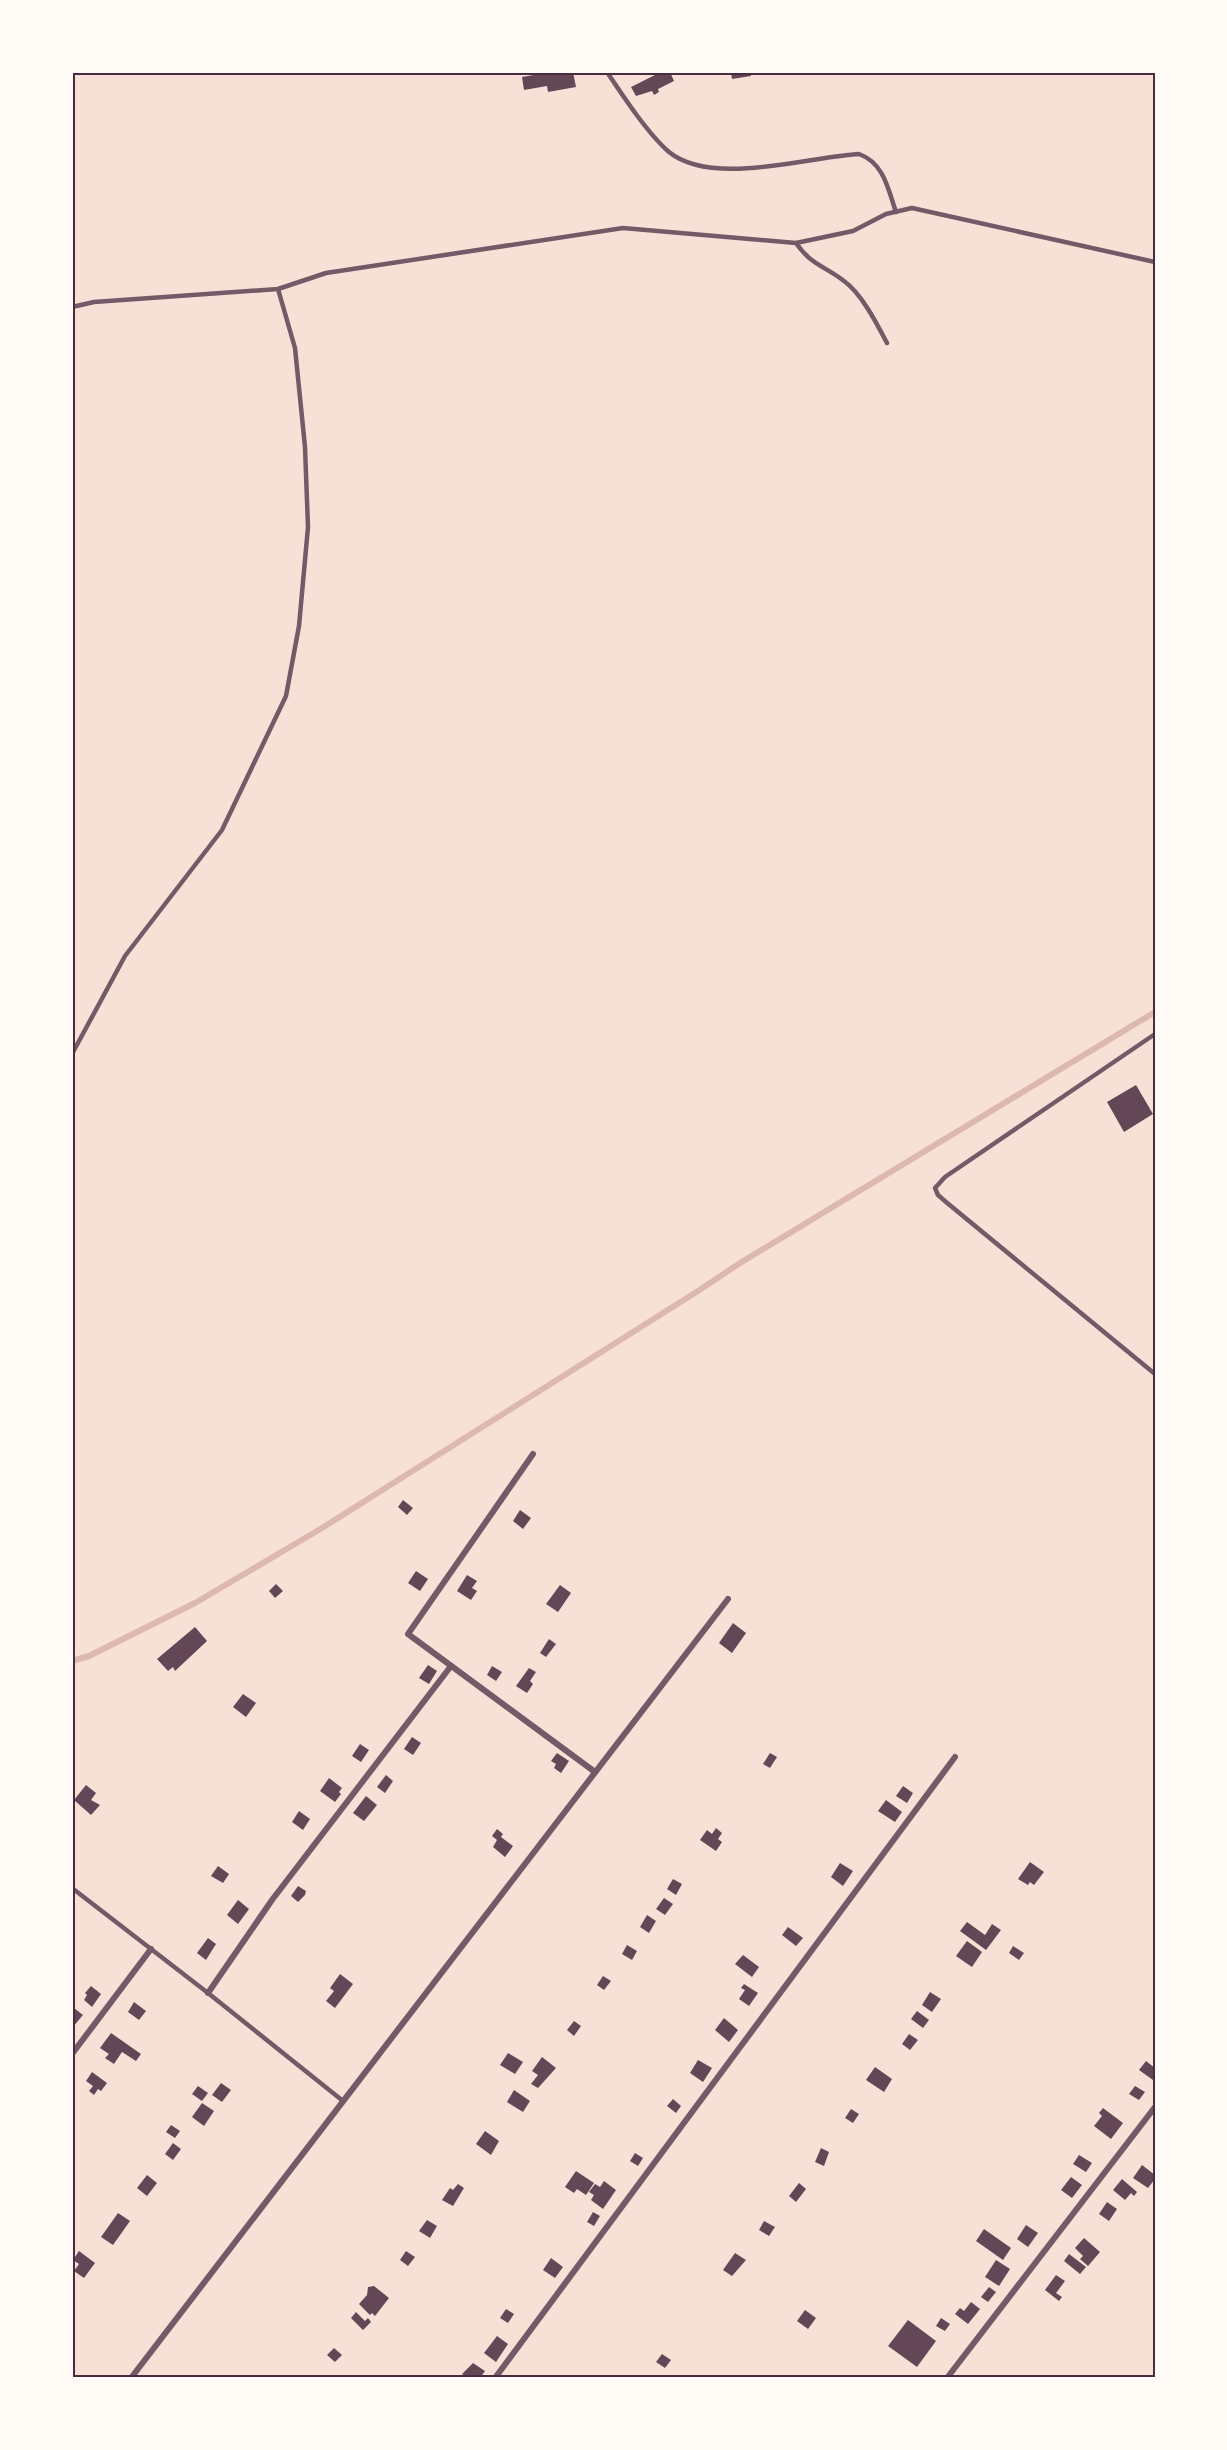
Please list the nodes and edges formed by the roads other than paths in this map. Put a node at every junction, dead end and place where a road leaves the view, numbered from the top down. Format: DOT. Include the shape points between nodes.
graph roads {
  1 [pos="607,72"];
  2 [pos="896,212"];
  3 [pos="796,243"];
  4 [pos="1155,262"];
  5 [pos="278,289"];
  6 [pos="72,307"];
  7 [pos="887,343"];
  8 [pos="1155,1034"];
  9 [pos="72,1054"];
  10 [pos="1155,1374"];
  11 [pos="534,1454"];
  12 [pos="728,1599"];
  13 [pos="451,1666"];
  14 [pos="954,1757"];
  15 [pos="595,1772"];
  16 [pos="72,1888"];
  17 [pos="151,1949"];
  18 [pos="208,1992"];
  19 [pos="72,2055"];
  20 [pos="343,2101"];
  21 [pos="1155,2107"];
  22 [pos="131,2378"];
  23 [pos="495,2378"];
  24 [pos="947,2378"];
  1 -- 2 [label="lane" via="656,138 679,159 702,168 728,169 859,154 871,158 880,168"];
  2 -- 3 [label="lane" via="853,231"];
  2 -- 4 [label="lane" via="912,208"];
  3 -- 5 [label="lane" via="623,228 326,273"];
  3 -- 7 [label="lane" via="806,258 846,282"];
  5 -- 6 [label="lane" via="94,302"];
  5 -- 9 [label="lane" via="295,348 308,527 299,626 286,696 222,830 125,956"];
  8 -- 10 [label="lane" via="945,1177 935,1188 946,1202"];
  11 -- 13 [label="street" via="408,1634"];
  12 -- 15 [label="street"];
  13 -- 15 [label="street"];
  13 -- 18 [label="street" via="272,1900"];
  14 -- 23 [label="street"];
  15 -- 20 [label="street"];
  16 -- 17 [label="lane"];
  17 -- 18 [label="lane"];
  17 -- 19 [label="street"];
  18 -- 20 [label="lane"];
  20 -- 22 [label="street"];
  21 -- 24 [label="street"];
}
